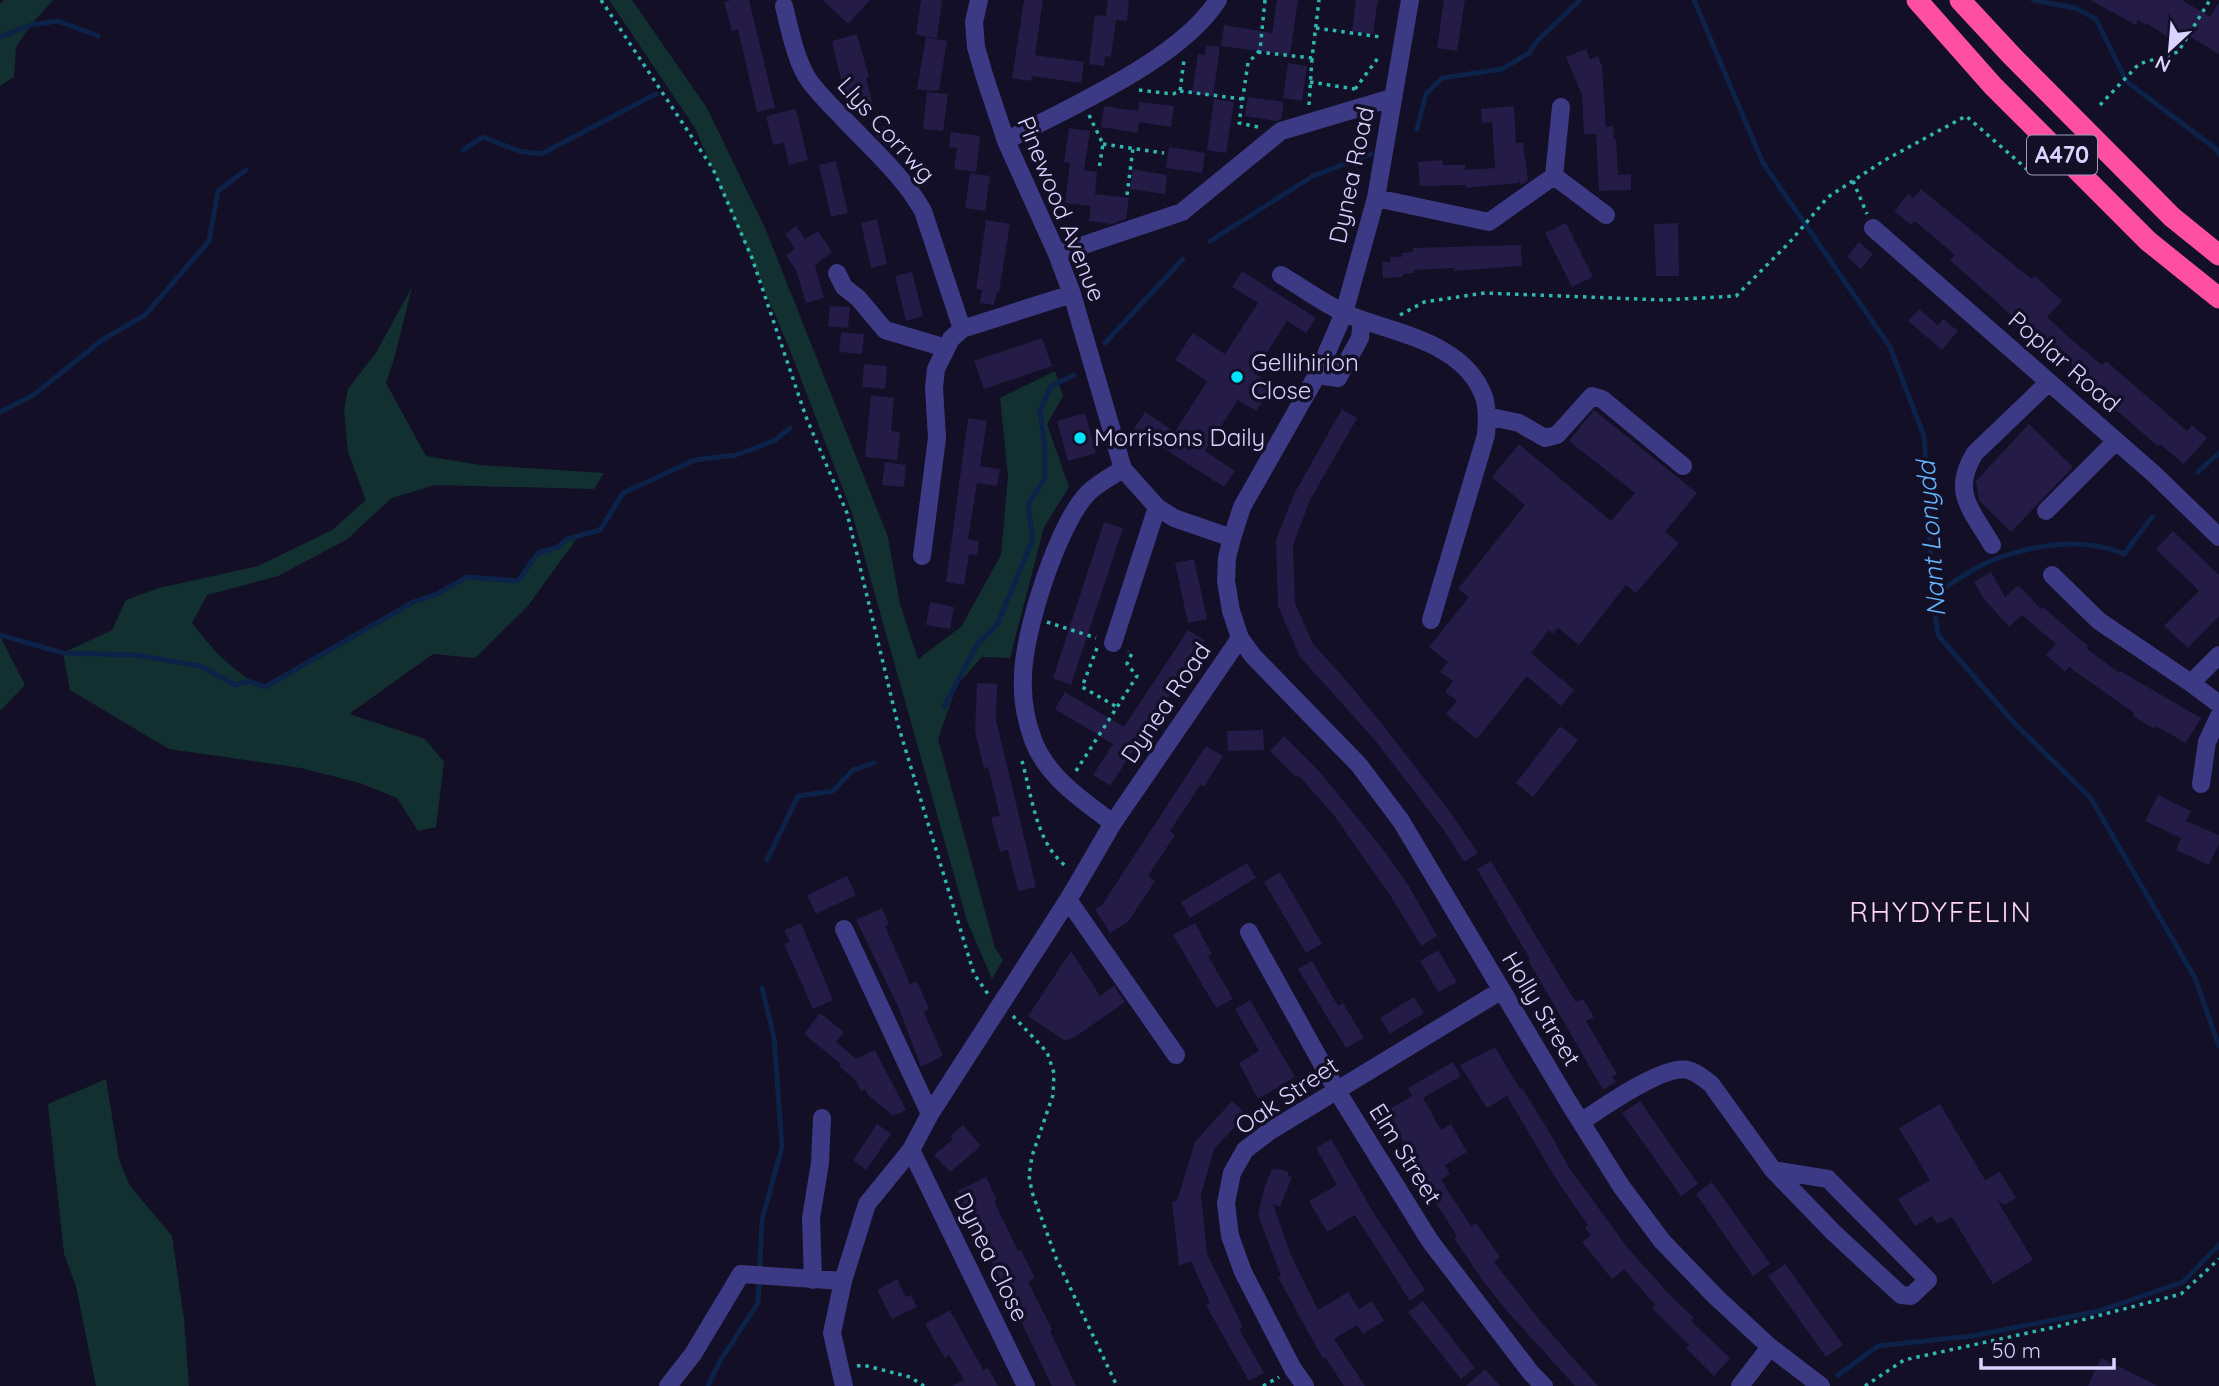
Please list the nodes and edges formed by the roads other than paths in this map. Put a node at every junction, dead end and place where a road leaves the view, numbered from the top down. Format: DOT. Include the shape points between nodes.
graph roads {
  1 [pos="979,0"];
  2 [pos="1218,0"];
  3 [pos="1410,0"];
  4 [pos="1917,0"];
  5 [pos="1961,0"];
  6 [pos="783,6"];
  7 [pos="1392,98"];
  8 [pos="1561,107"];
  9 [pos="1006,141"];
  10 [pos="1554,176"];
  11 [pos="1376,198"];
  12 [pos="1606,215"];
  13 [pos="1873,228"];
  14 [pos="1057,254"];
  15 [pos="2219,255"];
  16 [pos="836,273"];
  17 [pos="1282,275"];
  18 [pos="1072,294"];
  19 [pos="2219,298"];
  20 [pos="1344,313"];
  21 [pos="1362,320"];
  22 [pos="962,329"];
  23 [pos="946,348"];
  24 [pos="1317,375"];
  25 [pos="2049,382"];
  26 [pos="1487,416"];
  27 [pos="2116,441"];
  28 [pos="1683,466"];
  29 [pos="1123,469"];
  30 [pos="1157,507"];
  31 [pos="2046,511"];
  32 [pos="2219,537"];
  33 [pos="1232,538"];
  34 [pos="1992,545"];
  35 [pos="922,555"];
  36 [pos="2052,575"];
  37 [pos="1431,620"];
  38 [pos="1240,638"];
  39 [pos="1113,643"];
  40 [pos="2219,655"];
  41 [pos="2191,682"];
  42 [pos="2219,704"];
  43 [pos="2219,716"];
  44 [pos="2201,784"];
  45 [pos="1113,823"];
  46 [pos="1068,900"];
  47 [pos="844,929"];
  48 [pos="1249,932"];
  49 [pos="1502,990"];
  50 [pos="1176,1055"];
  51 [pos="1337,1091"];
  52 [pos="930,1114"];
  53 [pos="822,1118"];
  54 [pos="1581,1122"];
  55 [pos="911,1150"];
  56 [pos="1773,1170"];
  57 [pos="813,1280"];
  58 [pos="842,1282"];
  59 [pos="1770,1347"];
  60 [pos="668,1386"];
  61 [pos="845,1386"];
  62 [pos="1026,1386"];
  63 [pos="1305,1386"];
  64 [pos="1544,1386"];
  65 [pos="1740,1386"];
  66 [pos="1821,1386"];
  1 -- 9 [label="street, Pinewood Avenue" via="974,22 976,47"];
  2 -- 9 [label="street" via="1179,42 1119,81"];
  3 -- 7 [label="street, Dynea Road"];
  4 -- 19 [label="highway, A470" via="1993,86 2138,231"];
  5 -- 15 [label="highway, A470" via="2172,217"];
  6 -- 22 [label="street, Llys Corrwg" via="807,78 898,176 923,211"];
  7 -- 11 [label="street, Dynea Road"];
  7 -- 14 [label="street" via="1281,131 1182,212"];
  8 -- 10 [label="street"];
  9 -- 14 [label="street, Pinewood Avenue"];
  10 -- 11 [label="street" via="1489,222"];
  10 -- 12 [label="street"];
  11 -- 20 [label="street, Dynea Road"];
  13 -- 25 [label="street, Poplar Road"];
  14 -- 18 [label="street, Pinewood Avenue"];
  16 -- 23 [label="street" via="885,330"];
  17 -- 20 [label="street"];
  18 -- 22 [label="street"];
  18 -- 29 [label="street, Pinewood Avenue"];
  20 -- 21 [label="street"];
  20 -- 24 [label="street, Dynea Road"];
  21 -- 24 [label="street" via="1360,338 1338,378"];
  21 -- 26 [label="street" via="1432,344 1461,362 1485,398"];
  22 -- 23 [label="street"];
  23 -- 35 [label="street" via="933,388 936,438"];
  24 -- 33 [label="street, Dynea Road" via="1242,507"];
  25 -- 27 [label="street, Poplar Road"];
  25 -- 34 [label="street" via="1968,464 1962,485 1965,498"];
  26 -- 28 [label="street" via="1519,423 1545,438 1557,435 1592,396 1602,399"];
  26 -- 37 [label="street" via="1484,444"];
  27 -- 31 [label="street"];
  27 -- 32 [label="street, Poplar Road"];
  29 -- 30 [label="street, Pinewood Avenue"];
  29 -- 45 [label="street" via="1088,493 1074,511 1033,617 1023,677 1034,741 1051,769 1076,796"];
  30 -- 33 [label="street, Pinewood Avenue" via="1174,518"];
  30 -- 39 [label="street"];
  33 -- 38 [label="street, Dynea Road" via="1226,581"];
  36 -- 41 [label="street" via="2099,621"];
  38 -- 45 [label="street, Dynea Road"];
  38 -- 49 [label="street, Holly Street" via="1276,682 1359,765 1401,821"];
  40 -- 41 [label="street"];
  41 -- 42 [label="street"];
  43 -- 44 [label="street" via="2207,742"];
  45 -- 46 [label="street, Dynea Road"];
  46 -- 50 [label="street"];
  46 -- 52 [label="street, Dynea Road"];
  47 -- 52 [label="street"];
  48 -- 51 [label="street, Elm Street"];
  49 -- 51 [label="street, Oak Street"];
  49 -- 54 [label="street, Holly Street"];
  51 -- 63 [label="street, Oak Street" via="1245,1150 1232,1172 1226,1203 1230,1236 1243,1272"];
  51 -- 64 [label="street, Elm Street" via="1430,1241"];
  52 -- 55 [label="street, Dynea Road"];
  53 -- 57 [label="street" via="811,1218"];
  54 -- 56 [label="street" via="1668,1070 1687,1069 1712,1084"];
  54 -- 59 [label="street, Holly Street" via="1662,1241"];
  55 -- 58 [label="street, Dynea Road" via="867,1204"];
  55 -- 62 [label="street, Dynea Close"];
  56 -- 56 [label="street" via="1828,1179 1928,1280 1911,1296 1901,1295"];
  57 -- 58 [label="street"];
  57 -- 60 [label="street" via="741,1274"];
  58 -- 61 [label="street, Dynea Road" via="832,1333"];
  59 -- 65 [label="street"];
  59 -- 66 [label="street, Holly Street"];
}
